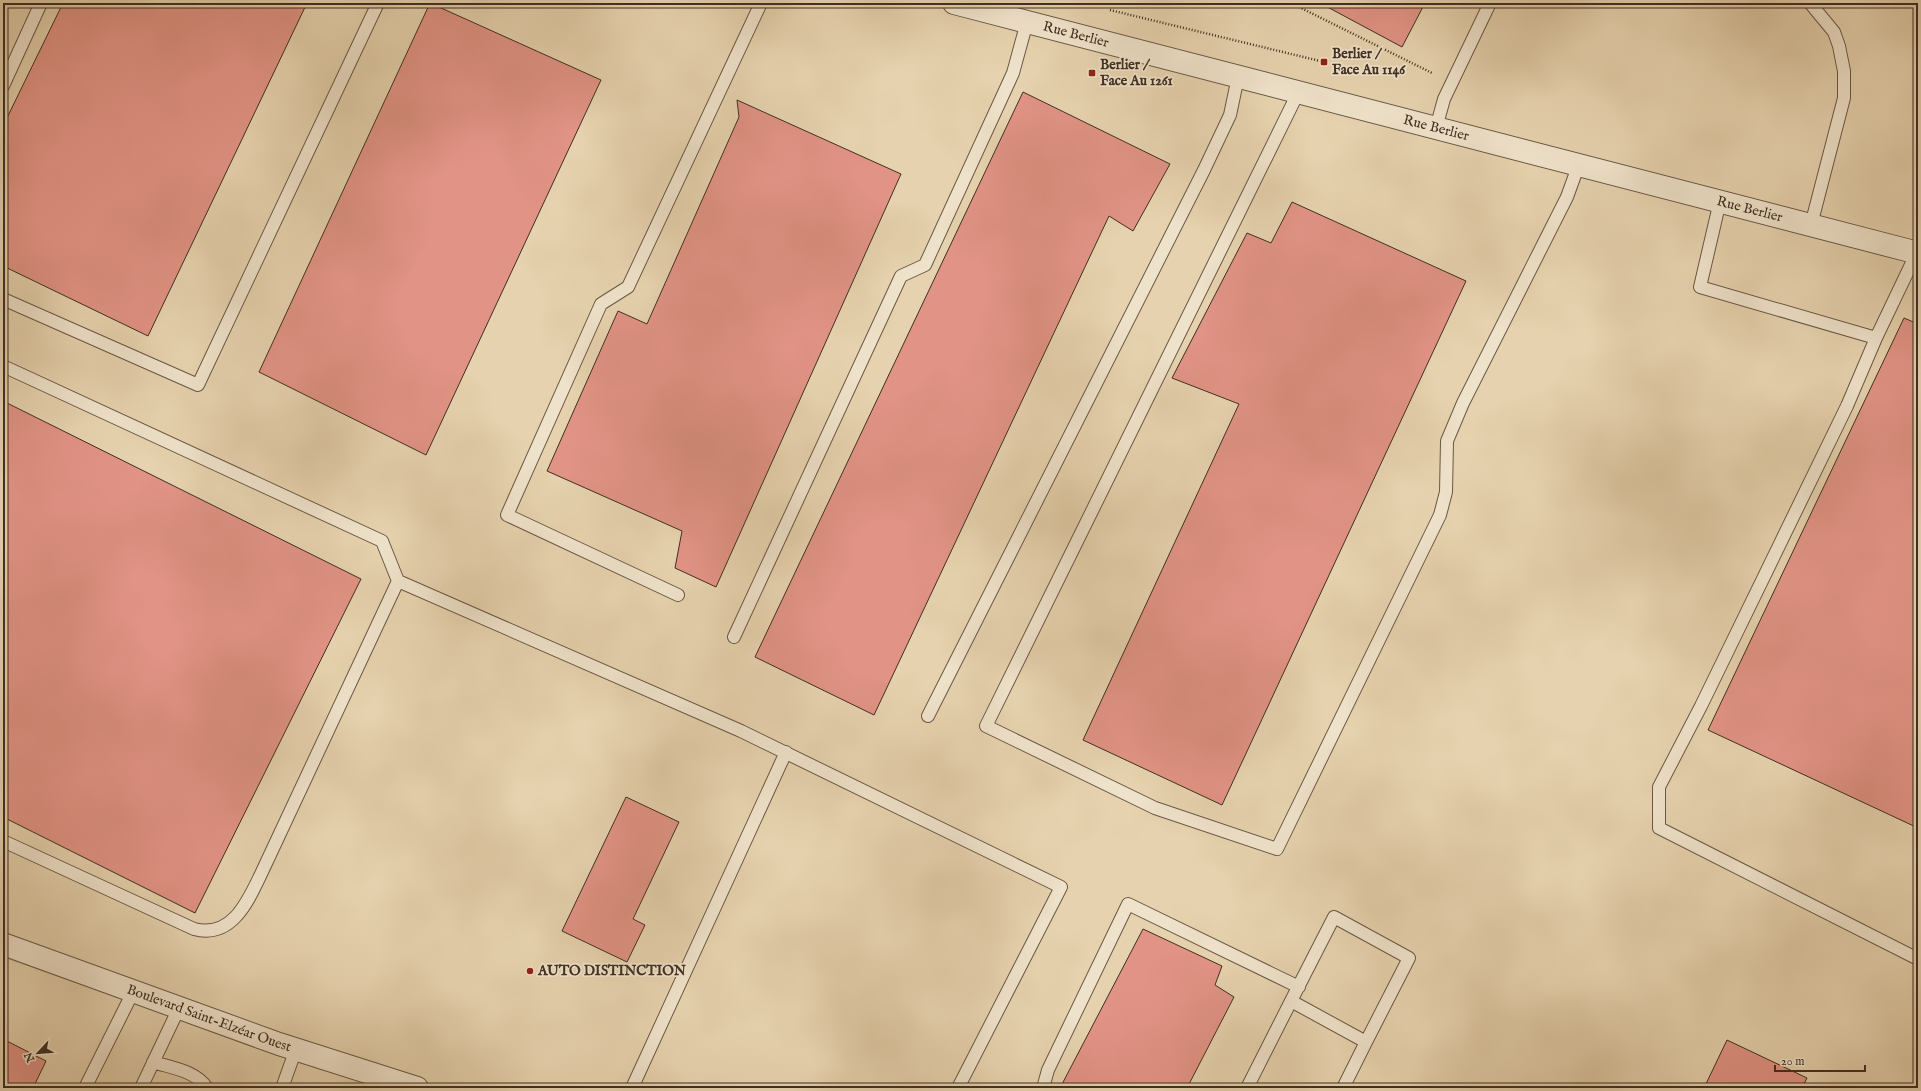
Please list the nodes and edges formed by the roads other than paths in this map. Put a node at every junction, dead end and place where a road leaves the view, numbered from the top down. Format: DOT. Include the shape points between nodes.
graph roads {
  1 [pos="41,3"];
  2 [pos="378,3"];
  3 [pos="762,3"];
  4 [pos="954,3"];
  5 [pos="1490,3"];
  6 [pos="1810,3"];
  7 [pos="1027,22"];
  8 [pos="1238,77"];
  9 [pos="3,86"];
  10 [pos="1298,93"];
  11 [pos="1436,128"];
  12 [pos="1579,164"];
  13 [pos="1720,201"];
  14 [pos="1811,225"];
  15 [pos="1918,252"];
  16 [pos="3,299"];
  17 [pos="1876,338"];
  18 [pos="3,366"];
  19 [pos="398,582"];
  20 [pos="678,595"];
  21 [pos="734,637"];
  22 [pos="928,716"];
  23 [pos="786,752"];
  24 [pos="3,842"];
  25 [pos="3,944"];
  26 [pos="1918,959"];
  27 [pos="1299,987"];
  28 [pos="133,992"];
  29 [pos="1291,1001"];
  30 [pos="179,1008"];
  31 [pos="1366,1042"];
  32 [pos="296,1049"];
  33 [pos="153,1062"];
  34 [pos="85,1088"];
  35 [pos="141,1088"];
  36 [pos="207,1088"];
  37 [pos="282,1088"];
  38 [pos="418,1088"];
  39 [pos="632,1088"];
  40 [pos="958,1088"];
  41 [pos="1043,1088"];
  42 [pos="1247,1088"];
  43 [pos="1342,1088"];
  1 -- 9 [label="lane"];
  2 -- 16 [label="lane" via="198,385"];
  3 -- 20 [label="lane" via="628,287 601,304 507,515"];
  4 -- 7 [label="street, Rue Berlier"];
  5 -- 11 [label="lane" via="1444,99"];
  6 -- 14 [label="lane" via="1834,32 1844,70 1844,98"];
  7 -- 8 [label="street, Rue Berlier"];
  7 -- 21 [label="lane" via="1013,72 925,266 901,276"];
  8 -- 10 [label="street, Rue Berlier"];
  8 -- 22 [label="lane" via="1230,115 1204,170"];
  10 -- 11 [label="street, Rue Berlier"];
  10 -- 12 [label="lane" via="986,726 1155,808 1277,850 1440,515 1446,492 1447,441 1463,403 1568,197"];
  11 -- 12 [label="street, Rue Berlier"];
  12 -- 13 [label="street, Rue Berlier"];
  13 -- 14 [label="street, Rue Berlier"];
  13 -- 17 [label="lane" via="1700,287"];
  14 -- 15 [label="street, Rue Berlier"];
  15 -- 17 [label="lane"];
  17 -- 26 [label="lane" via="1847,406 1659,787 1659,828"];
  18 -- 19 [label="lane" via="382,542"];
  19 -- 23 [label="lane"];
  19 -- 24 [label="lane" via="261,874 244,908 231,922 205,932 194,929"];
  23 -- 39 [label="lane"];
  23 -- 40 [label="lane" via="1061,887"];
  25 -- 28 [label="street, Boulevard Saint-Elzéar Ouest"];
  27 -- 29 [label="lane"];
  27 -- 31 [label="lane" via="1334,917 1409,958"];
  27 -- 41 [label="lane" via="1128,904 1048,1070"];
  28 -- 30 [label="street, Boulevard Saint-Elzéar Ouest"];
  28 -- 34 [label="lane"];
  29 -- 31 [label="lane"];
  29 -- 42 [label="lane"];
  30 -- 32 [label="street, Boulevard Saint-Elzéar Ouest"];
  30 -- 33 [label="lane"];
  31 -- 43 [label="lane"];
  32 -- 37 [label="lane"];
  32 -- 38 [label="street, Boulevard Saint-Elzéar Ouest"];
  33 -- 35 [label="lane"];
  33 -- 36 [label="lane" via="194,1075"];
}
